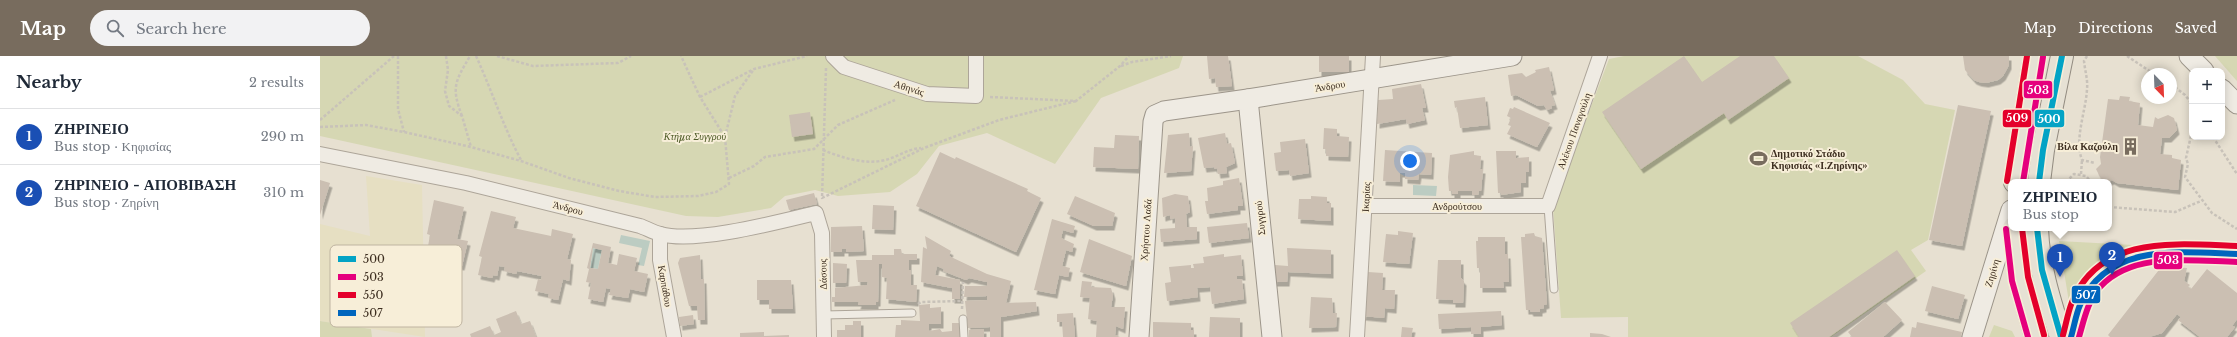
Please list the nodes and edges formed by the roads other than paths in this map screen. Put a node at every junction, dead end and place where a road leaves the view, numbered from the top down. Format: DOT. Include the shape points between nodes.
graph roads {
  1 [pos="976,56"];
  2 [pos="1373,56"];
  3 [pos="1512,56"];
  4 [pos="1600,56"];
  5 [pos="2035,56"];
  6 [pos="2062,56"];
  7 [pos="2189,56"];
  8 [pos="829,60"];
  9 [pos="2201,68"];
  10 [pos="1371,79"];
  11 [pos="2225,92"];
  12 [pos="1248,99"];
  13 [pos="2237,104"];
  14 [pos="1152,122"];
  15 [pos="320,154"];
  16 [pos="2015,179"];
  17 [pos="2039,179"];
  18 [pos="1366,206"];
  19 [pos="1548,206"];
  20 [pos="816,213"];
  21 [pos="2008,220"];
  22 [pos="2014,231"];
  23 [pos="2037,231"];
  24 [pos="660,234"];
  25 [pos="2237,254"];
  26 [pos="1554,289"];
  27 [pos="912,313"];
  28 [pos="824,314"];
  29 [pos="963,318"];
  30 [pos="674,337"];
  31 [pos="824,337"];
  32 [pos="964,337"];
  33 [pos="1139,337"];
  34 [pos="1272,337"];
  35 [pos="1357,337"];
  36 [pos="1972,337"];
  37 [pos="2036,337"];
  38 [pos="2061,337"];
  39 [pos="2071,337"];
  1 -- 8 [label="street, Αθηνάς" via="976,96 927,94"];
  2 -- 10 [label="street, Ικαρίας"];
  3 -- 10 [label="main road, Άνδρου"];
  4 -- 19 [label="street, Αλέκου Παναγούλη"];
  5 -- 16 [label="main road"];
  6 -- 17 [label="main road"];
  7 -- 9 [label="main road"];
  10 -- 12 [label="main road, Άνδρου"];
  10 -- 18 [label="street, Ικαρίας"];
  11 -- 13 [label="main road"];
  12 -- 14 [label="main road, Άνδρου" via="1164,111 1155,115"];
  12 -- 34 [label="main road, Συγγρού"];
  14 -- 33 [label="main road, Χρήστου Λαδά"];
  15 -- 24 [label="street, Άνδρου" via="466,183 640,226"];
  18 -- 19 [label="street, Ανδρούτσου"];
  18 -- 35 [label="street, Ικαρίας"];
  19 -- 26 [label="lane"];
  20 -- 24 [label="street, Άνδρου" via="689,237"];
  20 -- 28 [label="street, Δάσους" via="822,234"];
  21 -- 36 [label="main road, Ζηρίνη"];
  22 -- 37 [label="main road" via="2020,279"];
  23 -- 38 [label="main road" via="2046,289"];
  24 -- 30 [label="street, Καρπάθου" via="660,260"];
  25 -- 39 [label="street" via="2156,252 2125,259 2104,272 2094,283 2076,314"];
  27 -- 28 [label="lane"];
  28 -- 31 [label="street, Δάσους"];
  29 -- 32 [label="lane"];
}
